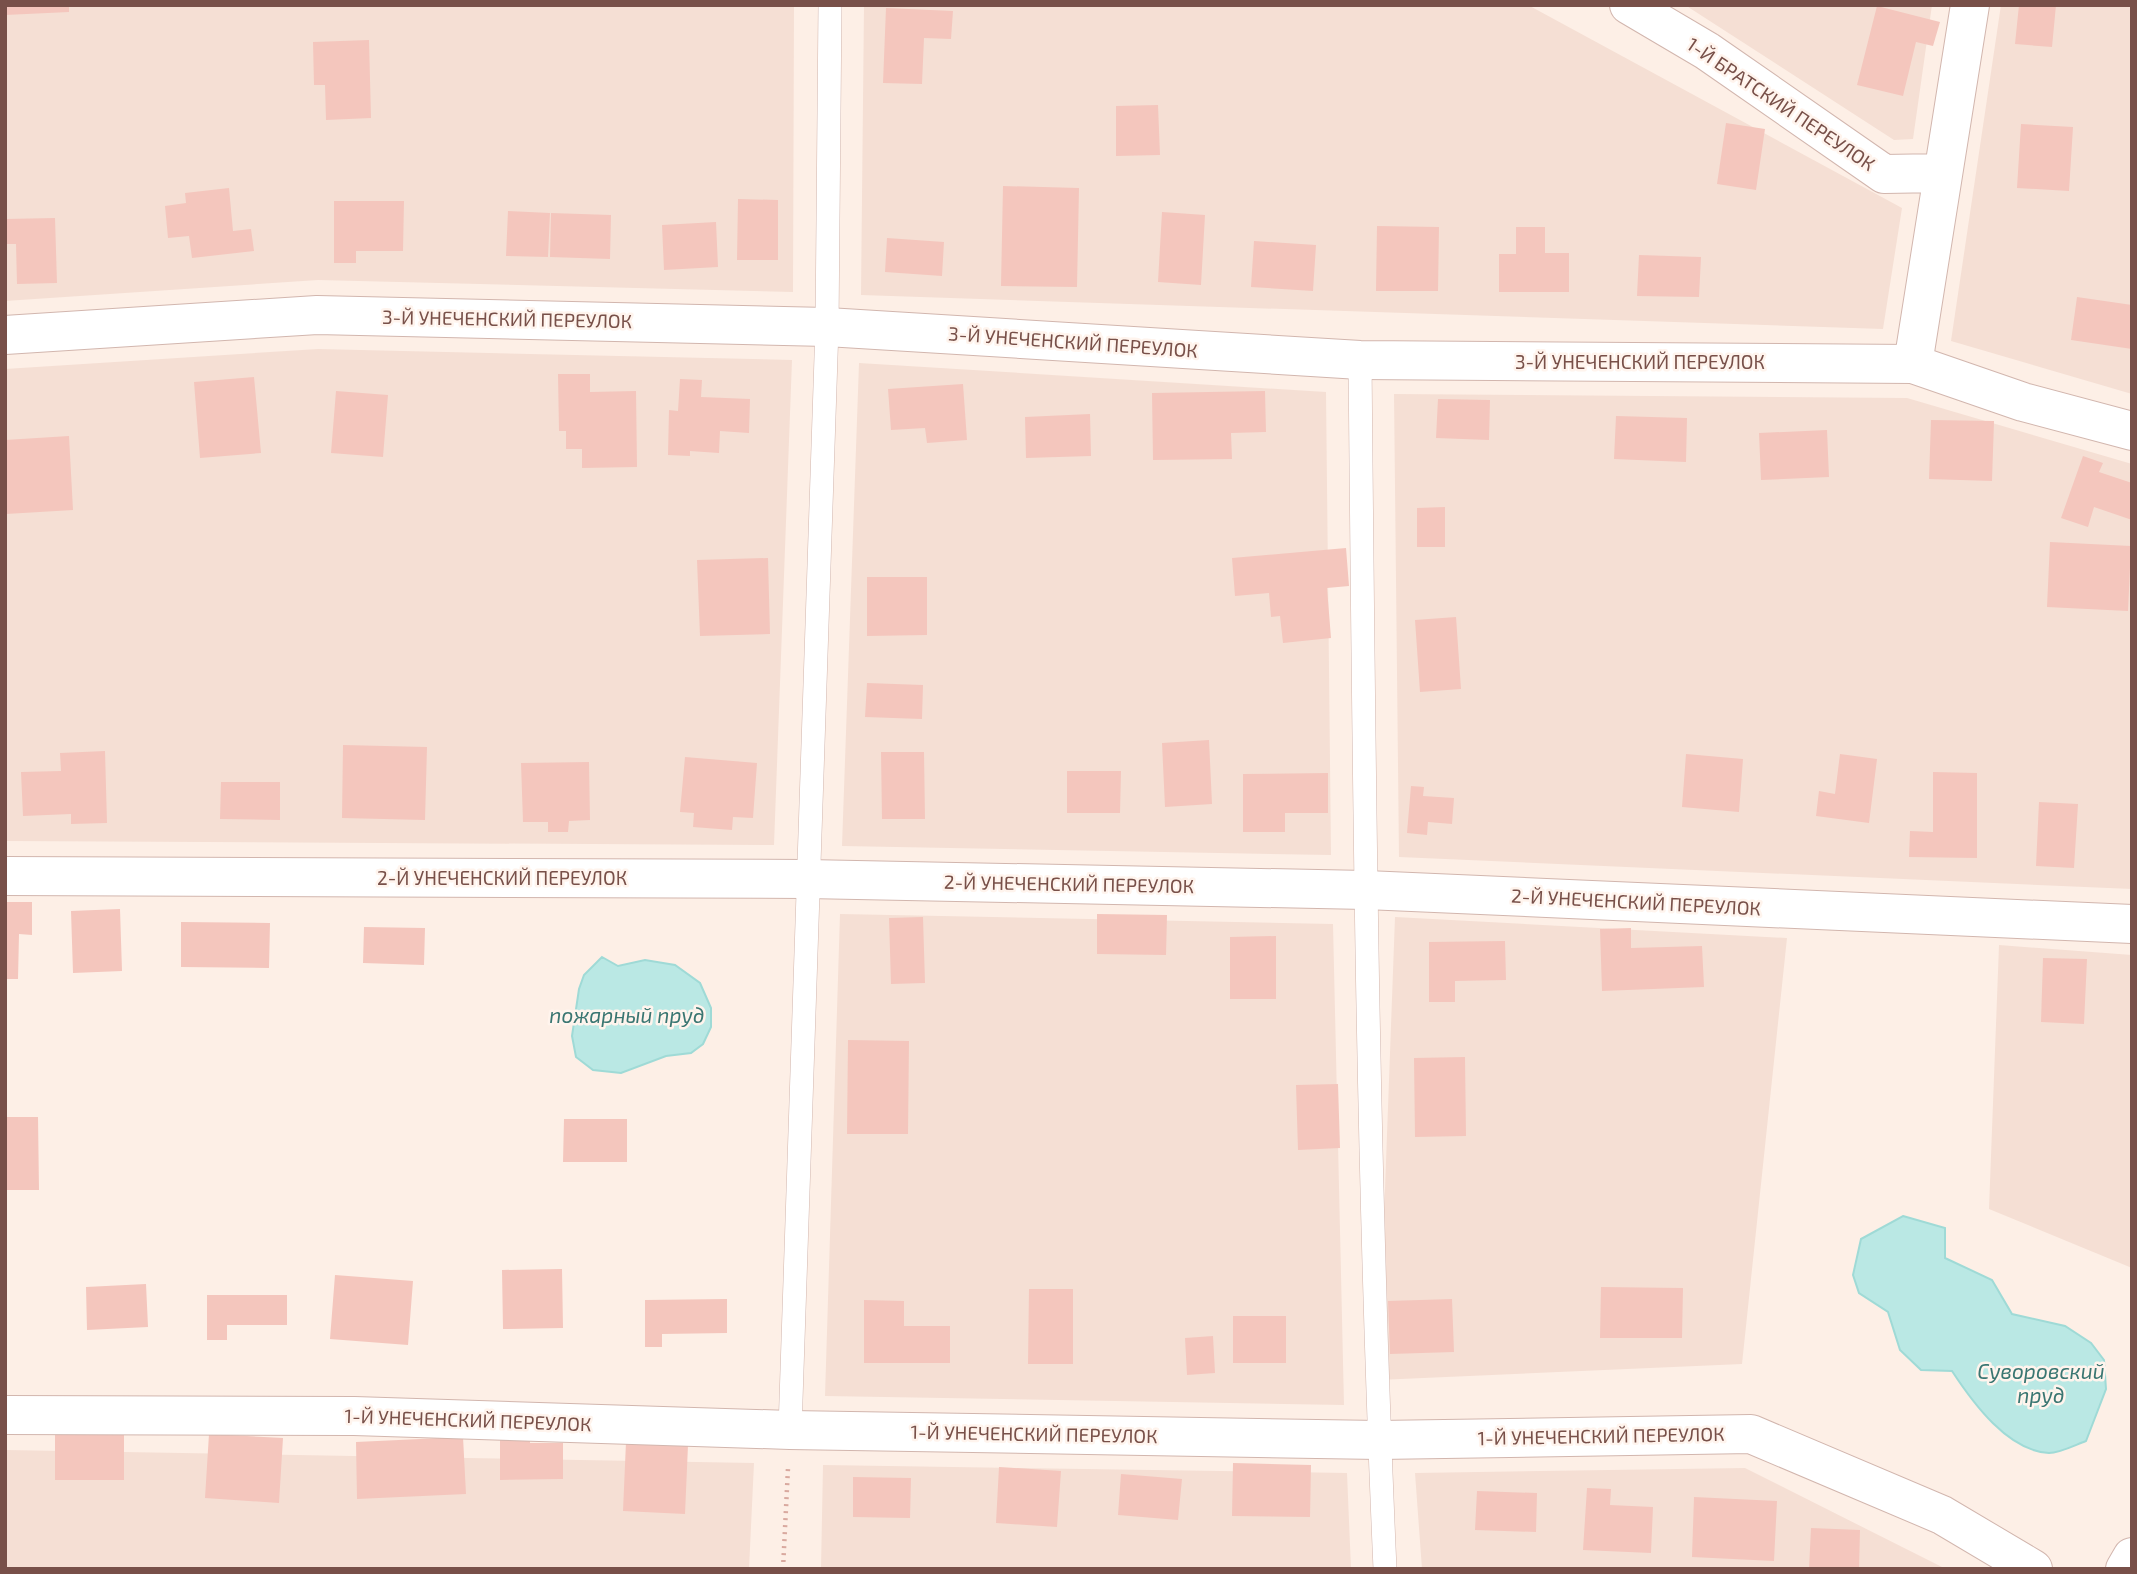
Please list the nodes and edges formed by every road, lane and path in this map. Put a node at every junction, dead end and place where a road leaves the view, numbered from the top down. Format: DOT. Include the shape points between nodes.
graph roads {
  1 [pos="830,5"];
  2 [pos="1629,5"];
  3 [pos="1970,5"];
  4 [pos="1942,173"];
  5 [pos="827,327"];
  6 [pos="5,335"];
  7 [pos="1360,360"];
  8 [pos="1913,364"];
  9 [pos="2132,431"];
  10 [pos="5,876"];
  11 [pos="807,879"];
  12 [pos="1366,890"];
  13 [pos="2132,924"];
  14 [pos="5,1415"];
  15 [pos="790,1430"];
  16 [pos="1379,1440"];
  17 [pos="2132,1557"];
  18 [pos="783,1569"];
  19 [pos="1385,1569"];
  20 [pos="2032,1569"];
  21 [pos="2126,1569"];
  1 -- 5 [label="lane"];
  2 -- 4 [label="street, 1-Й БРАТСКИЙ ПЕРЕУЛОК" via="1707,51 1884,174"];
  3 -- 4 [label="street"];
  4 -- 8 [label="street"];
  5 -- 6 [label="street, 3-Й УНЕЧЕНСКИЙ ПЕРЕУЛОК" via="317,315"];
  5 -- 7 [label="street, 3-Й УНЕЧЕНСКИЙ ПЕРЕУЛОК"];
  5 -- 11 [label="lane"];
  7 -- 8 [label="street, 3-Й УНЕЧЕНСКИЙ ПЕРЕУЛОК"];
  7 -- 12 [label="lane"];
  8 -- 9 [label="street, 3-Й УНЕЧЕНСКИЙ ПЕРЕУЛОК" via="2024,402"];
  10 -- 11 [label="street, 2-Й УНЕЧЕНСКИЙ ПЕРЕУЛОК"];
  11 -- 12 [label="street, 2-Й УНЕЧЕНСКИЙ ПЕРЕУЛОК"];
  11 -- 15 [label="lane"];
  12 -- 13 [label="street, 2-Й УНЕЧЕНСКИЙ ПЕРЕУЛОК"];
  12 -- 16 [label="lane"];
  14 -- 15 [label="street, 1-Й УНЕЧЕНСКИЙ ПЕРЕУЛОК" via="354,1416"];
  15 -- 16 [label="street, 1-Й УНЕЧЕНСКИЙ ПЕРЕУЛОК"];
  15 -- 18 [label="path"];
  16 -- 19 [label="lane"];
  16 -- 20 [label="street, 1-Й УНЕЧЕНСКИЙ ПЕРЕУЛОК" via="1751,1434 1942,1515"];
  17 -- 21 [label="street"];
}
